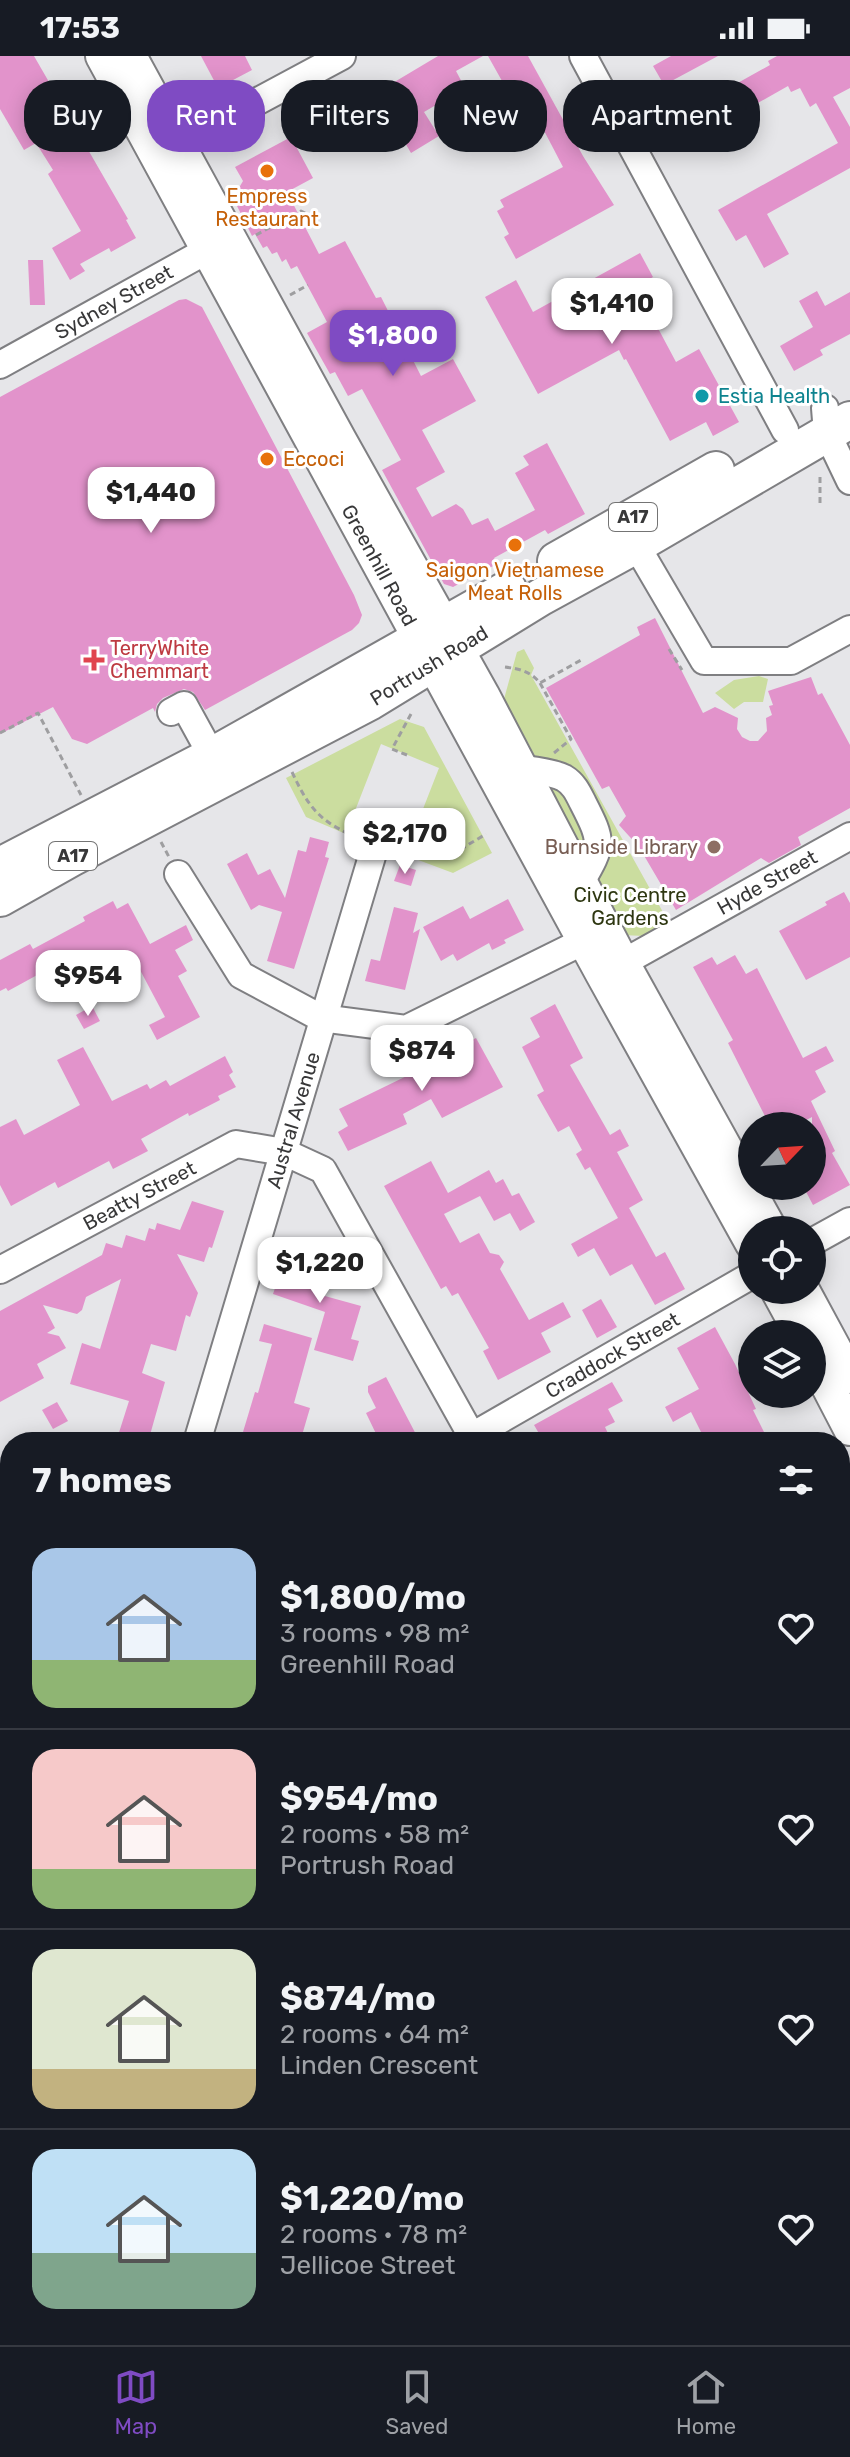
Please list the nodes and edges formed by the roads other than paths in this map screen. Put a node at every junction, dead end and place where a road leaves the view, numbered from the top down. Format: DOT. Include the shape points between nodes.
graph roads {
  1 [pos="102,56"];
  2 [pos="130,56"];
  3 [pos="342,56"];
  4 [pos="583,56"];
  5 [pos="147,87"];
  6 [pos="265,97"];
  7 [pos="182,152"];
  8 [pos="229,243"];
  9 [pos="0,365"];
  10 [pos="838,414"];
  11 [pos="785,430"];
  12 [pos="850,481"];
  13 [pos="636,545"];
  14 [pos="850,629"];
  15 [pos="438,645"];
  16 [pos="171,712"];
  17 [pos="212,756"];
  18 [pos="850,836"];
  19 [pos="376,843"];
  20 [pos="0,866"];
  21 [pos="178,874"];
  22 [pos="0,898"];
  23 [pos="584,941"];
  24 [pos="612,968"];
  25 [pos="321,1018"];
  26 [pos="284,1152"];
  27 [pos="738,1216"];
  28 [pos="763,1216"];
  29 [pos="850,1221"];
  30 [pos="826,1234"];
  31 [pos="0,1270"];
  32 [pos="738,1283"];
  33 [pos="811,1304"];
  34 [pos="850,1377"];
  35 [pos="826,1383"];
  36 [pos="850,1429"];
  37 [pos="200,1432"];
  38 [pos="470,1432"];
  39 [pos="486,1432"];
  1 -- 8 [label="main road, Greenhill Road"];
  2 -- 5 [label="main road, Greenhill Road"];
  3 -- 6 [label="street"];
  4 -- 11 [label="street"];
  7 -- 8 [label="main road, Greenhill Road"];
  8 -- 9 [label="street, Sydney Street"];
  8 -- 15 [label="main road, Greenhill Road"];
  10 -- 11 [label="highway, Portrush Road / A17"];
  10 -- 12 [label="street"];
  10 -- 13 [label="highway, Portrush Road / A17"];
  11 -- 15 [label="highway, Portrush Road / A17"];
  13 -- 14 [label="street" via="704,661 791,661"];
  13 -- 15 [label="highway, Portrush Road / A17"];
  15 -- 17 [label="highway, Portrush Road / A17"];
  15 -- 22 [label="highway, Portrush Road / A17" via="298,741"];
  15 -- 23 [label="main road, Greenhill Road"];
  15 -- 24 [label="main road, Greenhill Road" via="533,764"];
  16 -- 17 [label="street" via="184,705"];
  17 -- 20 [label="highway, Portrush Road / A17"];
  18 -- 24 [label="street, Hyde Street"];
  19 -- 25 [label="street, Austral Avenue"];
  21 -- 25 [label="street" via="241,975"];
  23 -- 24 [label="main road, Greenhill Road"];
  23 -- 25 [label="street" via="406,1029"];
  24 -- 27 [label="main road, Greenhill Road"];
  24 -- 28 [label="main road, Greenhill Road"];
  25 -- 26 [label="street, Austral Avenue"];
  26 -- 31 [label="street, Beatty Street" via="236,1144"];
  26 -- 37 [label="street, Austral Avenue"];
  26 -- 38 [label="street, Beatty Street" via="323,1170"];
  29 -- 30 [label="street"];
  32 -- 39 [label="street, Craddock Street"];
  33 -- 34 [label="main road"];
  35 -- 36 [label="main road"];
}
